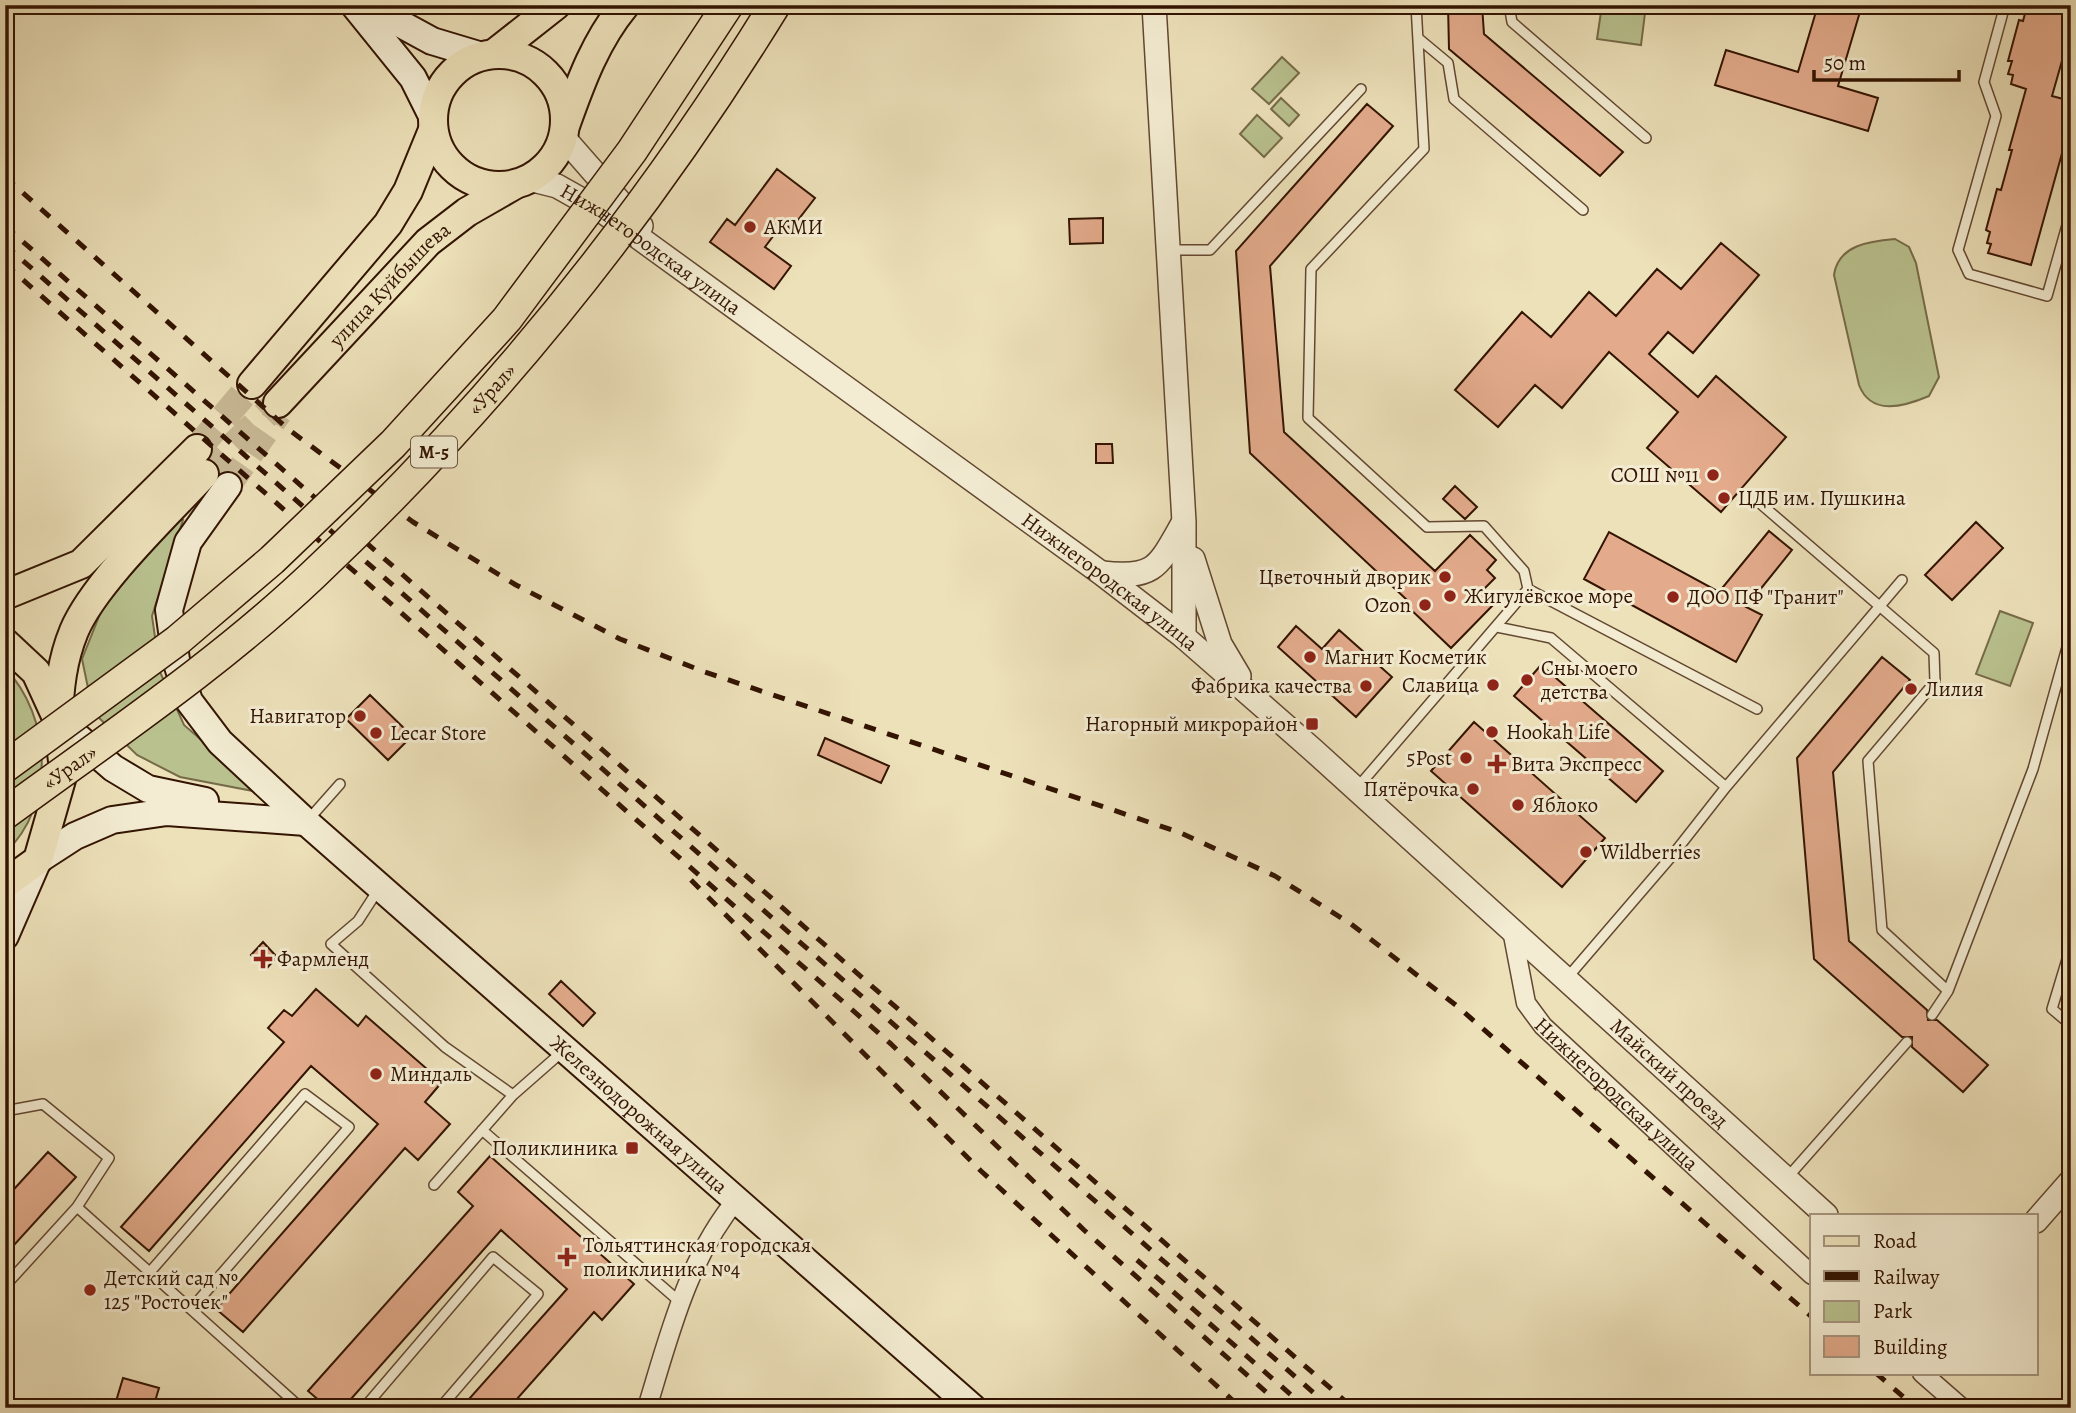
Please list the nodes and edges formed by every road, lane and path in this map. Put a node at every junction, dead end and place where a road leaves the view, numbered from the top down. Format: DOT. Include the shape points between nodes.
graph roads {
  1 [pos="354,5"];
  2 [pos="366,5"];
  3 [pos="556,5"];
  4 [pos="625,5"];
  5 [pos="728,5"];
  6 [pos="775,5"];
  7 [pos="1154,5"];
  8 [pos="1416,5"];
  9 [pos="1509,5"];
  10 [pos="2005,5"];
  11 [pos="1418,38"];
  12 [pos="489,54"];
  13 [pos="1362,89"];
  14 [pos="433,123"];
  15 [pos="565,130"];
  16 [pos="1646,138"];
  17 [pos="523,181"];
  18 [pos="1583,210"];
  19 [pos="2071,211"];
  20 [pos="1167,250"];
  21 [pos="685,271"];
  22 [pos="252,384"];
  23 [pos="279,408"];
  24 [pos="210,470"];
  25 [pos="1762,505"];
  26 [pos="1184,522"];
  27 [pos="1101,573"];
  28 [pos="1902,580"];
  29 [pos="1528,589"];
  30 [pos="5,595"];
  31 [pos="1879,606"];
  32 [pos="1497,627"];
  33 [pos="2071,633"];
  34 [pos="1184,637"];
  35 [pos="5,643"];
  36 [pos="1250,694"];
  37 [pos="1757,709"];
  38 [pos="58,720"];
  39 [pos="5,767"];
  40 [pos="340,785"];
  41 [pos="1726,787"];
  42 [pos="1356,789"];
  43 [pos="5,814"];
  44 [pos="306,822"];
  45 [pos="38,860"];
  46 [pos="5,884"];
  47 [pos="381,886"];
  48 [pos="1512,930"];
  49 [pos="5,936"];
  50 [pos="2071,946"];
  51 [pos="1566,979"];
  52 [pos="1948,991"];
  53 [pos="1932,1015"];
  54 [pos="2071,1025"];
  55 [pos="1907,1042"];
  56 [pos="566,1048"];
  57 [pos="513,1095"];
  58 [pos="5,1111"];
  59 [pos="482,1129"];
  60 [pos="1786,1179"];
  61 [pos="2071,1181"];
  62 [pos="434,1185"];
  63 [pos="737,1199"];
  64 [pos="76,1207"];
  65 [pos="1825,1214"];
  66 [pos="2038,1219"];
  67 [pos="150,1272"];
  68 [pos="1810,1273"];
  69 [pos="5,1286"];
  70 [pos="680,1302"];
  71 [pos="191,1309"];
  72 [pos="1923,1374"];
  73 [pos="301,1408"];
  74 [pos="364,1408"];
  75 [pos="440,1408"];
  76 [pos="647,1408"];
  77 [pos="973,1408"];
  78 [pos="1962,1408"];
  1 -- 14 [label="main road" via="413,78"];
  2 -- 12 [label="main road" via="432,41"];
  3 -- 12 [label="main road"];
  4 -- 15 [label="main road" via="594,53"];
  5 -- 39 [label="highway, «Урал» / М-5, bridge" via="632,151 507,319 393,444 272,560 178,640"];
  6 -- 43 [label="highway, «Урал» / М-5, bridge" via="619,235 529,348 437,449 313,576 196,674"];
  7 -- 20 [label="street"];
  8 -- 11 [label="lane"];
  9 -- 16 [label="lane" via="1512,22"];
  10 -- 19 [label="lane" via="1984,82 1996,116 1958,250 1969,274 2047,296"];
  11 -- 18 [label="lane" via="1448,64 1454,99"];
  11 -- 29 [label="lane" via="1424,149 1311,269 1308,418 1427,527 1484,526 1524,571"];
  12 -- 14 [label="main road" via="457,68 447,78 435,103"];
  12 -- 15 [label="main road" via="523,58 546,73 561,96"];
  13 -- 20 [label="lane" via="1210,250"];
  14 -- 17 [label="main road" via="443,156 463,176 489,186"];
  14 -- 22 [label="main road, улица Куйбышева" via="408,191 388,224"];
  15 -- 17 [label="main road" via="551,162"];
  15 -- 21 [label="street" via="604,187"];
  17 -- 21 [label="street, Нижнегородская улица" via="557,186 605,213"];
  17 -- 23 [label="main road, улица Куйбышева" via="467,212 428,242 316,361"];
  20 -- 26 [label="street"];
  21 -- 27 [label="street, Нижнегородская улица"];
  24 -- 30 [label="main road" via="81,564"];
  24 -- 38 [label="main road" via="134,550 74,630 59,681"];
  24 -- 44 [label="main road, Железнодорожная улица" via="169,610 176,660 189,701 220,742"];
  25 -- 31 [label="lane"];
  26 -- 27 [label="street" via="1160,564 1132,576"];
  26 -- 34 [label="street"];
  26 -- 36 [label="street" via="1220,644"];
  27 -- 34 [label="street, Нижнегородская улица"];
  28 -- 31 [label="lane"];
  29 -- 32 [label="lane"];
  29 -- 37 [label="lane"];
  31 -- 41 [label="lane"];
  31 -- 52 [label="lane" via="1934,653 1936,682 1868,761 1882,930"];
  32 -- 41 [label="lane" via="1551,638"];
  32 -- 42 [label="lane"];
  33 -- 52 [label="lane" via="2033,769"];
  34 -- 36 [label="street, Нижнегородская улица"];
  35 -- 38 [label="main road" via="36,672"];
  36 -- 42 [label="street, Нижнегородская улица"];
  38 -- 44 [label="main road" via="113,768 148,789"];
  38 -- 45 [label="main road" via="64,769"];
  40 -- 44 [label="lane"];
  41 -- 51 [label="lane"];
  42 -- 48 [label="street, Нижнегородская улица"];
  44 -- 45 [label="main road" via="167,812 112,820 75,836"];
  44 -- 47 [label="main road, Железнодорожная улица"];
  45 -- 46 [label="main road"];
  45 -- 49 [label="main road"];
  47 -- 56 [label="main road, Железнодорожная улица"];
  47 -- 57 [label="lane" via="358,921 331,944 445,1047"];
  48 -- 51 [label="street, Майский проезд"];
  48 -- 68 [label="street, Нижнегородская улица" via="1526,1003 1543,1026"];
  50 -- 54 [label="lane" via="2052,1009"];
  51 -- 60 [label="street, Майский проезд"];
  52 -- 53 [label="lane"];
  55 -- 60 [label="lane"];
  56 -- 57 [label="lane"];
  56 -- 63 [label="main road, Железнодорожная улица"];
  57 -- 59 [label="lane"];
  58 -- 64 [label="lane" via="43,1104 109,1158"];
  59 -- 62 [label="lane"];
  59 -- 70 [label="lane"];
  60 -- 65 [label="street, Майский проезд"];
  61 -- 66 [label="street"];
  63 -- 70 [label="street" via="715,1224"];
  63 -- 77 [label="main road, Железнодорожная улица"];
  64 -- 67 [label="lane"];
  64 -- 69 [label="lane"];
  67 -- 71 [label="lane"];
  67 -- 71 [label="lane" via="305,1094 349,1127"];
  70 -- 76 [label="street"];
  71 -- 73 [label="lane"];
  72 -- 78 [label="street"];
  74 -- 75 [label="lane" via="493,1256 538,1294"];
}
